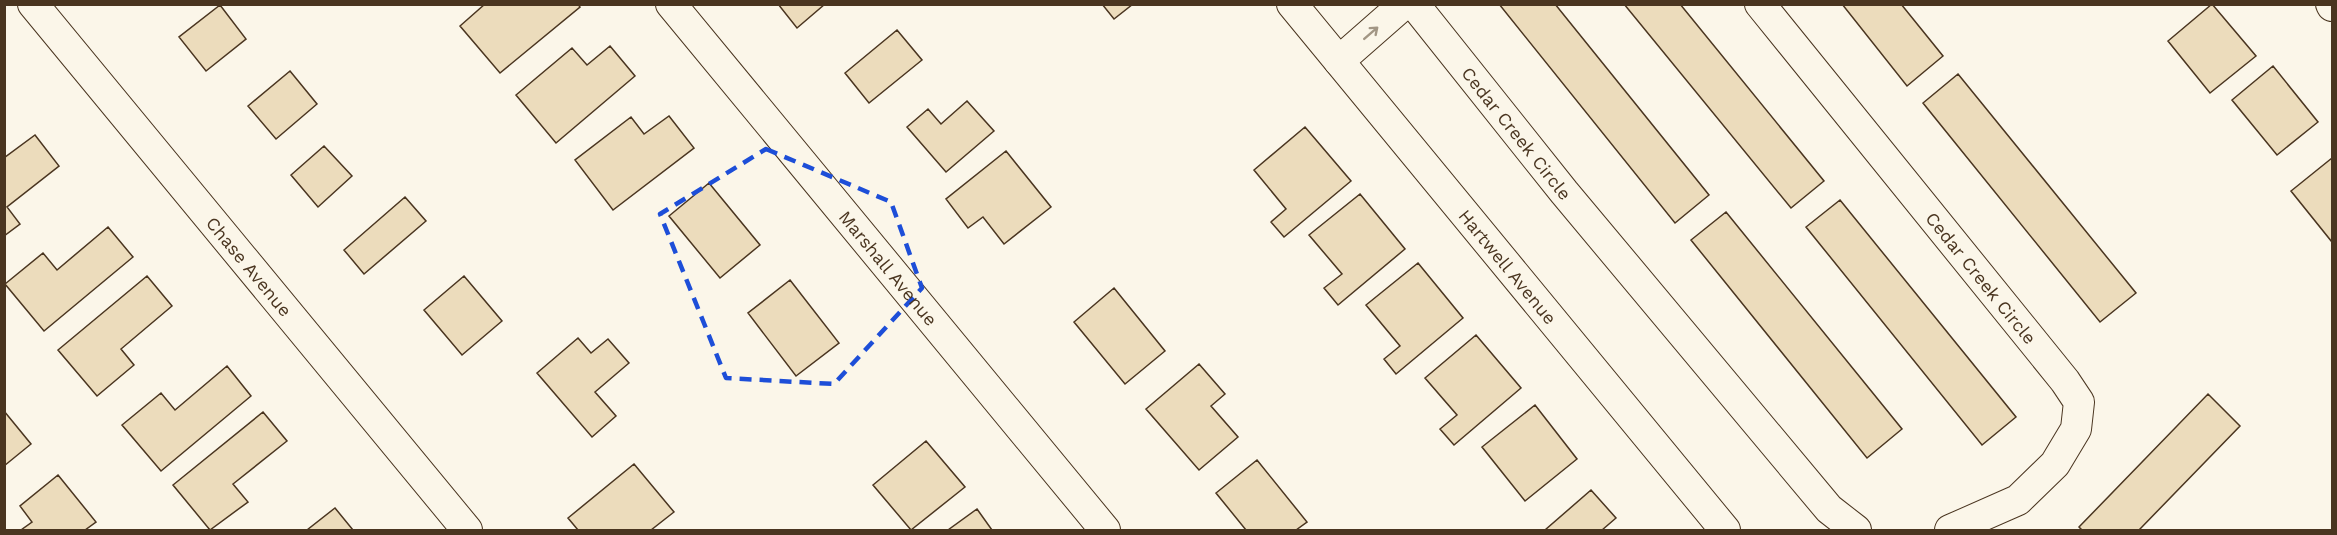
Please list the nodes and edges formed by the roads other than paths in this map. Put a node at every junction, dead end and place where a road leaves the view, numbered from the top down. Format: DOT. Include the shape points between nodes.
graph roads {
  1 [pos="33,4"];
  2 [pos="671,4"];
  3 [pos="1404,4"];
  4 [pos="1414,4"];
  5 [pos="1760,4"];
  6 [pos="1300,7"];
  7 [pos="1339,61"];
  8 [pos="466,531"];
  9 [pos="1105,531"];
  10 [pos="1725,531"];
  11 [pos="1856,531"];
  12 [pos="1950,531"];
  1 -- 8 [label="street, Chase Avenue"];
  2 -- 9 [label="street, Marshall Avenue"];
  7 -- 3 [label="street, one-way"];
  4 -- 11 [label="street, Cedar Creek Circle" via="1564,192 1829,509"];
  5 -- 12 [label="street, Cedar Creek Circle" via="2079,402 2076,429 2055,464 2018,500"];
  6 -- 7 [label="street, Hartwell Avenue"];
  7 -- 10 [label="street, Hartwell Avenue"];
}
